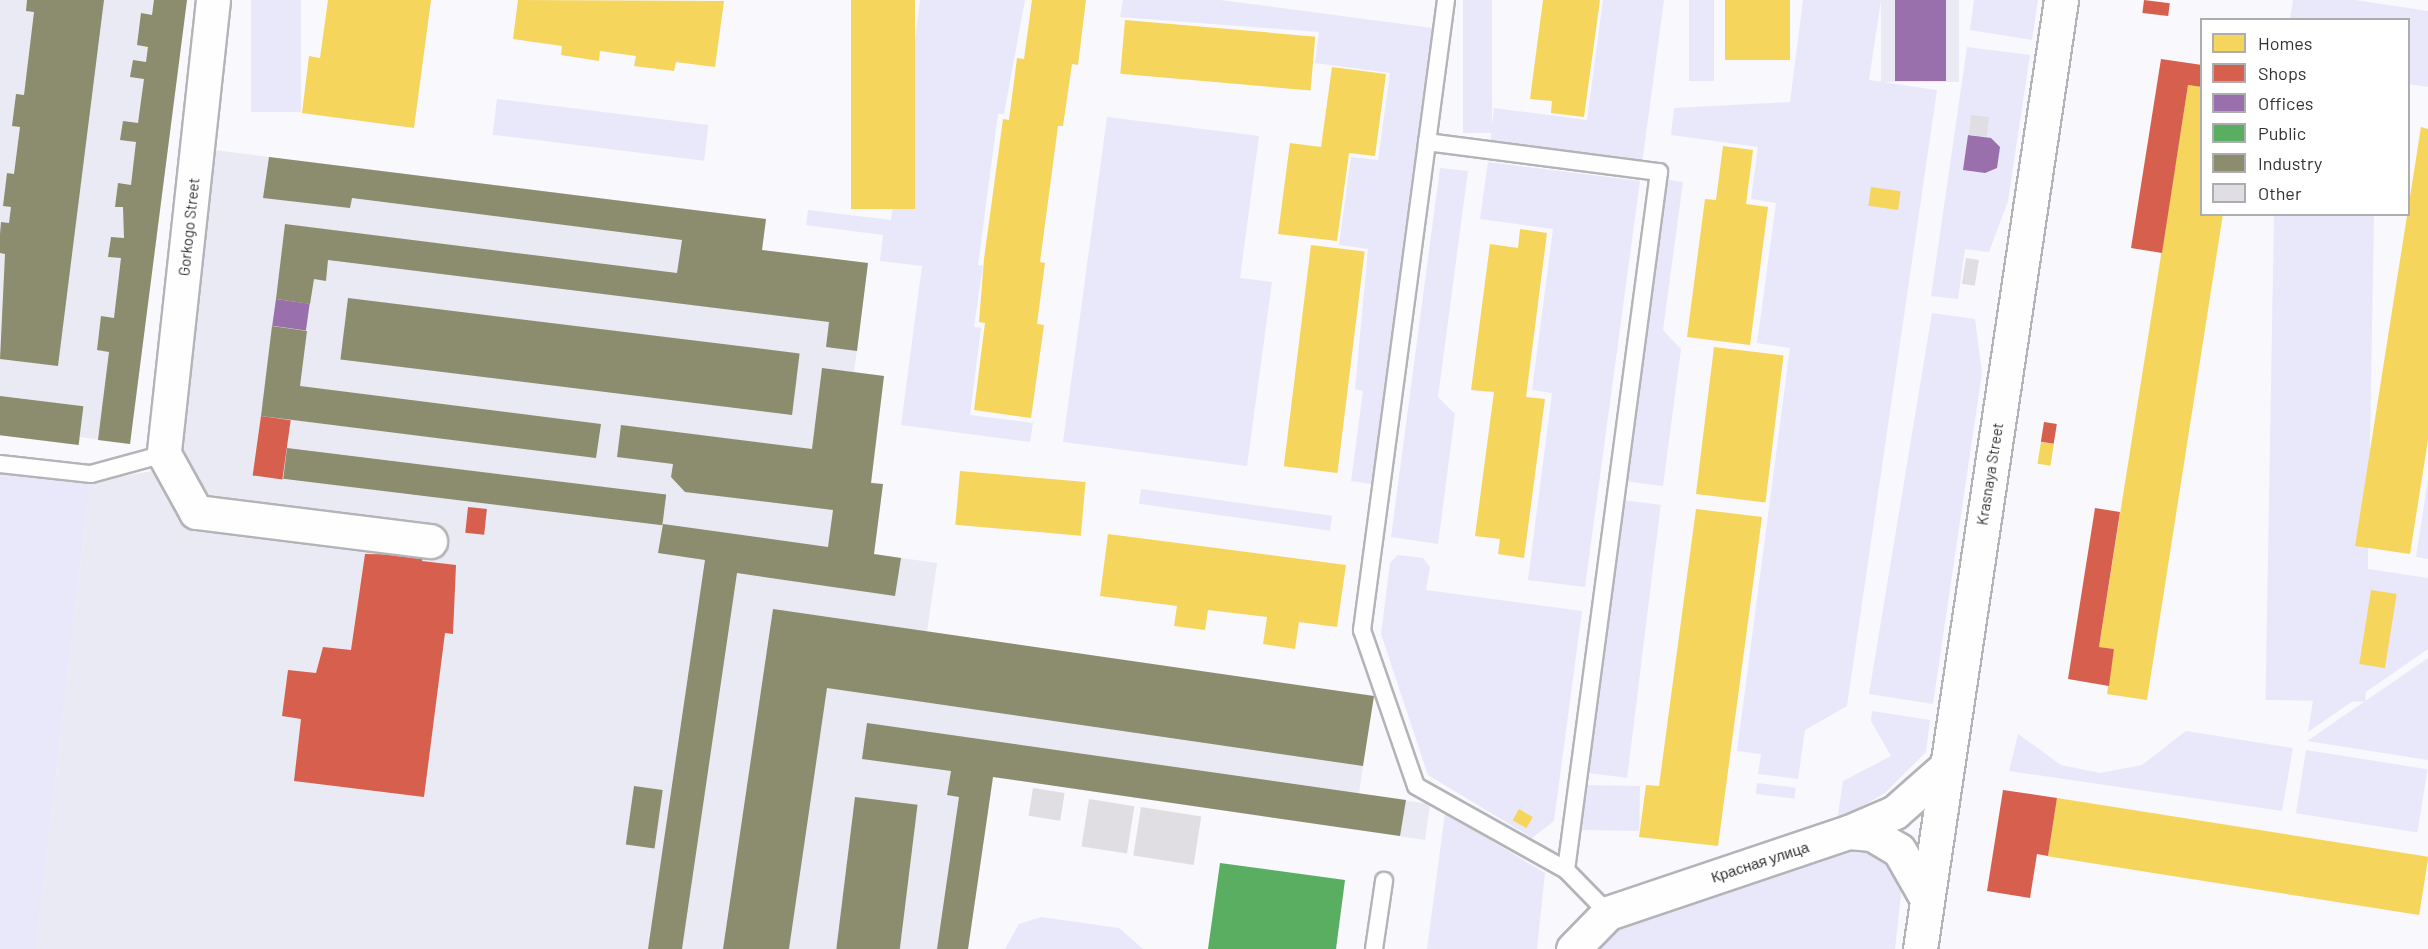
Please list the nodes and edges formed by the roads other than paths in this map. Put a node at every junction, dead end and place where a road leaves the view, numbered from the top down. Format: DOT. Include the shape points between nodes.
graph roads {
  1 [pos="213,0"];
  2 [pos="1446,0"];
  3 [pos="2061,0"];
  4 [pos="1427,142"];
  5 [pos="164,454"];
  6 [pos="0,464"];
  7 [pos="430,541"];
  8 [pos="1946,767"];
  9 [pos="1849,832"];
  10 [pos="1566,870"];
  11 [pos="1383,881"];
  12 [pos="1927,899"];
  13 [pos="1608,913"];
  14 [pos="1374,949"];
  15 [pos="1573,949"];
  16 [pos="1920,949"];
  1 -- 5 [label="street, Gorkogo Street"];
  2 -- 4 [label="lane"];
  3 -- 8 [label="street, Krasnaya Street"];
  4 -- 10 [label="lane" via="1362,630 1416,786"];
  4 -- 10 [label="lane" via="1659,172"];
  5 -- 6 [label="lane" via="91,474"];
  5 -- 7 [label="street" via="196,512"];
  8 -- 9 [label="street, Красная улица" via="1912,800"];
  8 -- 12 [label="street, Krasnaya Street"];
  9 -- 12 [label="street" via="1872,834 1899,850"];
  9 -- 13 [label="street, Красная улица"];
  10 -- 13 [label="lane"];
  11 -- 14 [label="lane"];
  12 -- 16 [label="street, Krasnaya Street"];
  13 -- 15 [label="street, Красная улица"];
}
